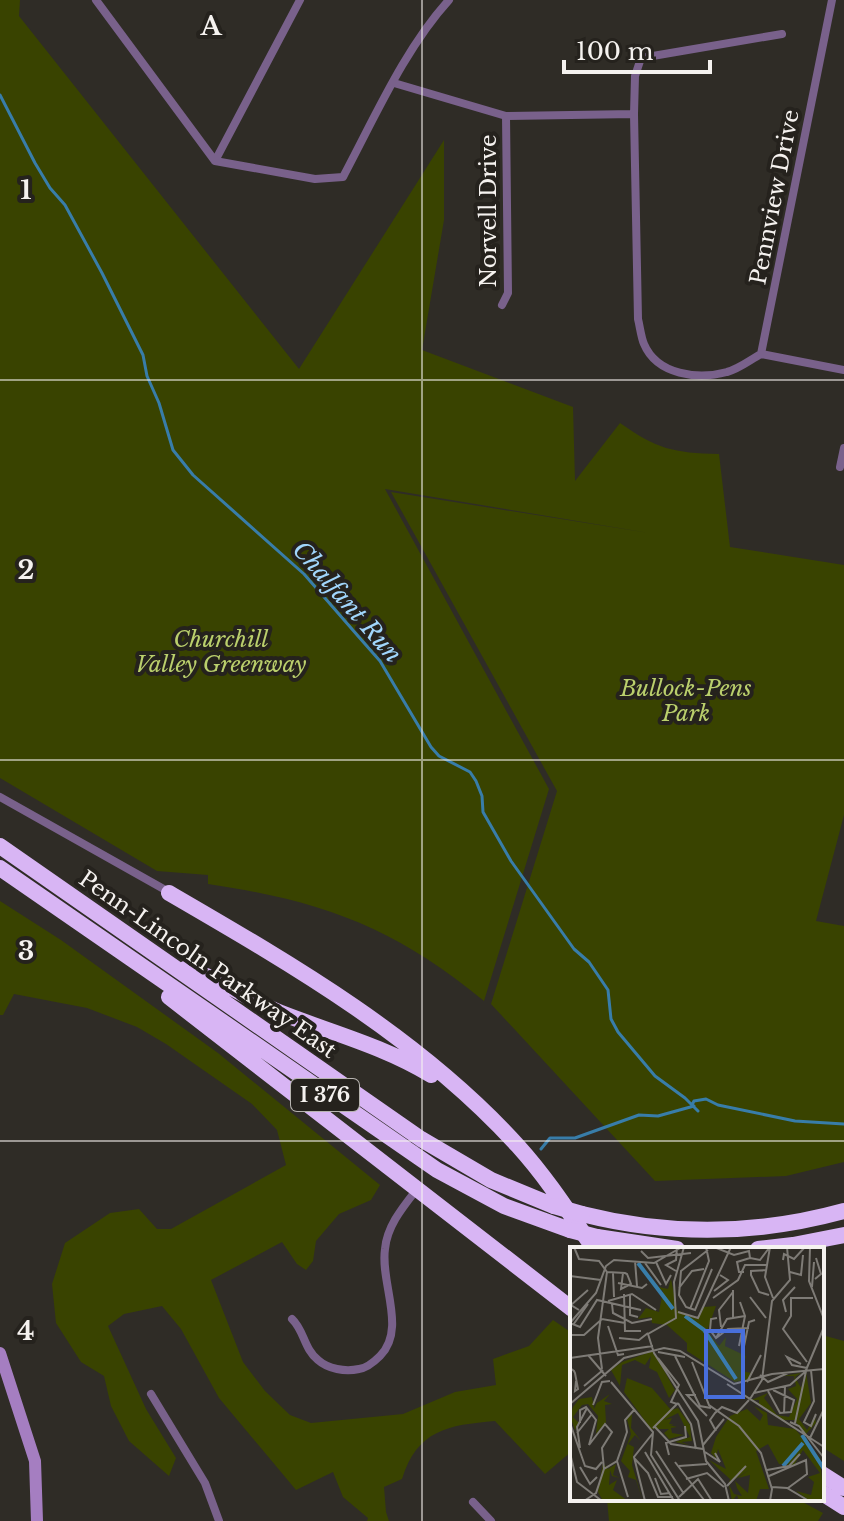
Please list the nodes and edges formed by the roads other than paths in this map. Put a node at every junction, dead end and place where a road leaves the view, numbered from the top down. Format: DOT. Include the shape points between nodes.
graph roads {
  1 [pos="96,0"];
  2 [pos="300,0"];
  3 [pos="449,0"];
  4 [pos="832,0"];
  5 [pos="782,34"];
  6 [pos="394,83"];
  7 [pos="634,114"];
  8 [pos="506,116"];
  9 [pos="215,161"];
  10 [pos="502,305"];
  11 [pos="761,354"];
  12 [pos="844,370"];
  13 [pos="844,448"];
  14 [pos="840,467"];
  15 [pos="0,797"];
  16 [pos="0,846"];
  17 [pos="0,868"];
  18 [pos="169,893"];
  19 [pos="95,934"];
  20 [pos="173,967"];
  21 [pos="485,1112"];
  22 [pos="417,1189"];
  23 [pos="844,1211"];
  24 [pos="844,1235"];
  25 [pos="596,1243"];
  26 [pos="650,1247"];
  27 [pos="776,1247"];
  28 [pos="570,1307"];
  29 [pos="292,1319"];
  30 [pos="0,1353"];
  31 [pos="151,1394"];
  32 [pos="824,1475"];
  33 [pos="844,1488"];
  34 [pos="824,1494"];
  35 [pos="473,1502"];
  36 [pos="844,1507"];
  37 [pos="37,1521"];
  38 [pos="219,1521"];
  39 [pos="491,1521"];
  1 -- 9 [label="street"];
  2 -- 9 [label="street"];
  3 -- 6 [label="street"];
  4 -- 11 [label="street, Pennview Drive"];
  5 -- 7 [label="street" via="641,58"];
  6 -- 8 [label="street"];
  6 -- 9 [label="street" via="343,177 315,179"];
  7 -- 8 [label="street"];
  7 -- 11 [label="street" via="638,319 644,344 653,359 676,372 703,377 730,372"];
  8 -- 10 [label="street, Norvell Drive" via="508,293"];
  11 -- 12 [label="street"];
  13 -- 14 [label="street"];
  15 -- 18 [label="street"];
  16 -- 20 [label="highway, Penn-Lincoln Parkway East / I 376"];
  17 -- 19 [label="highway, Penn-Lincoln Parkway East / I 376"];
  18 -- 21 [label="highway" via="350,1004"];
  19 -- 22 [label="highway" via="193,1017"];
  19 -- 25 [label="highway, Penn-Lincoln Parkway East / I 376, bridge" via="437,1170 493,1201"];
  20 -- 21 [label="highway" via="200,973 283,1013 389,1052"];
  20 -- 23 [label="highway, Penn-Lincoln Parkway East / I 376, bridge" via="446,1155 554,1206 640,1226 714,1231 790,1224"];
  21 -- 25 [label="highway"];
  22 -- 28 [label="highway"];
  22 -- 29 [label="street" via="394,1222 384,1250 393,1328 384,1352 361,1369 327,1366 314,1357"];
  24 -- 27 [label="highway"];
  25 -- 26 [label="highway, Penn-Lincoln Parkway East / I 376"];
  30 -- 37 [label="street" via="35,1461"];
  31 -- 38 [label="street" via="205,1483"];
  32 -- 33 [label="highway"];
  34 -- 36 [label="highway"];
  35 -- 39 [label="street"];
}
